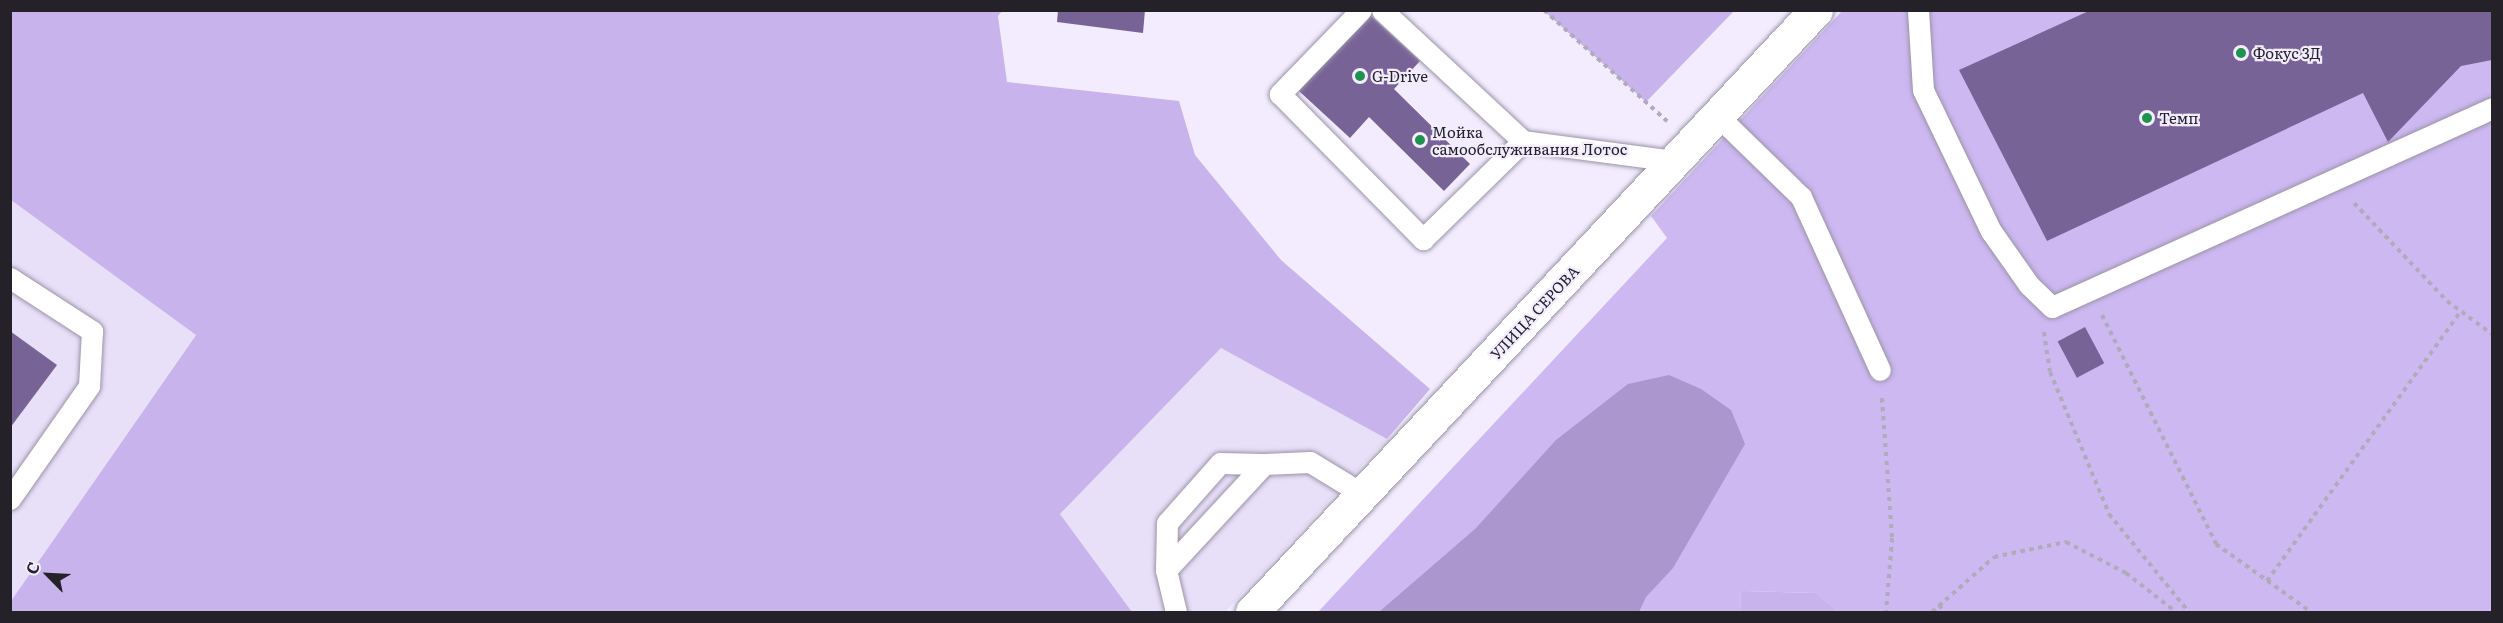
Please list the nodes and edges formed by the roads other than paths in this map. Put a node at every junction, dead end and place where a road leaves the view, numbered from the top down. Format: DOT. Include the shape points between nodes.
graph roads {
  1 [pos="1361,10"];
  2 [pos="1382,10"];
  3 [pos="1816,10"];
  4 [pos="1918,10"];
  5 [pos="2493,108"];
  6 [pos="1718,116"];
  7 [pos="1523,141"];
  8 [pos="1684,152"];
  9 [pos="10,278"];
  10 [pos="1880,370"];
  11 [pos="1264,464"];
  12 [pos="1364,495"];
  13 [pos="10,499"];
  14 [pos="1166,570"];
  15 [pos="1176,612"];
  16 [pos="1252,612"];
  1 -- 7 [label="lane" via="1280,94 1423,239"];
  2 -- 7 [label="lane"];
  3 -- 6 [label="main road, УЛИЦА СЕРОВА"];
  4 -- 5 [label="lane" via="1923,90 1991,231 2052,307"];
  6 -- 8 [label="main road, УЛИЦА СЕРОВА"];
  6 -- 10 [label="lane" via="1801,197"];
  7 -- 8 [label="lane"];
  8 -- 12 [label="main road, УЛИЦА СЕРОВА"];
  9 -- 13 [label="lane" via="92,331 89,386"];
  11 -- 12 [label="lane" via="1310,462"];
  11 -- 14 [label="lane"];
  11 -- 14 [label="lane" via="1220,463 1167,523"];
  12 -- 16 [label="main road, УЛИЦА СЕРОВА"];
  14 -- 15 [label="lane"];
}
